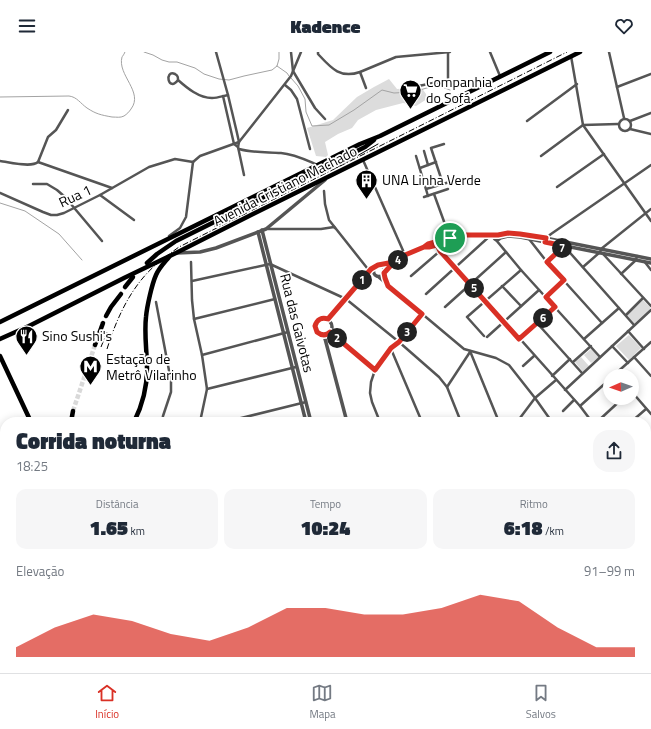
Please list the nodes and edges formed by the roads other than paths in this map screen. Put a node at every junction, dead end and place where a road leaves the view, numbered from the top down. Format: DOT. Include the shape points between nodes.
graph roads {
  1 [pos="216,52"];
  2 [pos="291,52"];
  3 [pos="301,52"];
  4 [pos="321,52"];
  5 [pos="395,52"];
  6 [pos="449,52"];
  7 [pos="490,52"];
  8 [pos="550,52"];
  9 [pos="580,52"];
  10 [pos="608,52"];
  11 [pos="318,53"];
  12 [pos="571,56"];
  13 [pos="396,57"];
  14 [pos="293,71"];
  15 [pos="360,72"];
  16 [pos="651,74"];
  17 [pos="500,76"];
  18 [pos="178,80"];
  19 [pos="286,84"];
  20 [pos="577,84"];
  21 [pos="617,87"];
  22 [pos="366,88"];
  23 [pos="409,88"];
  24 [pos="228,95"];
  25 [pos="223,96"];
  26 [pos="68,110"];
  27 [pos="651,113"];
  28 [pos="325,118"];
  29 [pos="624,118"];
  30 [pos="527,121"];
  31 [pos="630,121"];
  32 [pos="618,124"];
  33 [pos="583,125"];
  34 [pos="630,129"];
  35 [pos="651,134"];
  36 [pos="380,136"];
  37 [pos="239,142"];
  38 [pos="234,144"];
  39 [pos="444,144"];
  40 [pos="238,148"];
  41 [pos="310,149"];
  42 [pos="424,150"];
  43 [pos="604,154"];
  44 [pos="416,156"];
  45 [pos="541,156"];
  46 [pos="363,160"];
  47 [pos="0,161"];
  48 [pos="38,162"];
  49 [pos="193,162"];
  50 [pos="436,162"];
  51 [pos="318,165"];
  52 [pos="428,165"];
  53 [pos="651,165"];
  54 [pos="420,168"];
  55 [pos="244,175"];
  56 [pos="328,178"];
  57 [pos="453,181"];
  58 [pos="624,183"];
  59 [pos="33,184"];
  60 [pos="443,184"];
  61 [pos="557,187"];
  62 [pos="113,188"];
  63 [pos="426,189"];
  64 [pos="448,189"];
  65 [pos="324,191"];
  66 [pos="0,193"];
  67 [pos="434,194"];
  68 [pos="100,195"];
  69 [pos="428,196"];
  70 [pos="424,197"];
  71 [pos="75,208"];
  72 [pos="651,209"];
  73 [pos="646,213"];
  74 [pos="134,220"];
  75 [pos="651,221"];
  76 [pos="336,228"];
  77 [pos="262,230"];
  78 [pos="471,236"];
  79 [pos="496,237"];
  80 [pos="529,237"];
  81 [pos="450,238"];
  82 [pos="545,240"];
  83 [pos="102,241"];
  84 [pos="163,241"];
  85 [pos="565,244"];
  86 [pos="437,245"];
  87 [pos="424,247"];
  88 [pos="440,251"];
  89 [pos="506,252"];
  90 [pos="601,252"];
  91 [pos="176,253"];
  92 [pos="405,255"];
  93 [pos="170,256"];
  94 [pos="636,258"];
  95 [pos="651,259"];
  96 [pos="644,260"];
  97 [pos="191,262"];
  98 [pos="394,262"];
  99 [pos="547,262"];
  100 [pos="147,263"];
  101 [pos="651,263"];
  102 [pos="268,264"];
  103 [pos="380,265"];
  104 [pos="583,267"];
  105 [pos="455,268"];
  106 [pos="521,270"];
  107 [pos="651,270"];
  108 [pos="385,273"];
  109 [pos="372,274"];
  110 [pos="621,274"];
  111 [pos="411,276"];
  112 [pos="134,277"];
  113 [pos="564,280"];
  114 [pos="192,281"];
  115 [pos="470,284"];
  116 [pos="388,286"];
  117 [pos="502,286"];
  118 [pos="125,287"];
  119 [pos="539,290"];
  120 [pos="121,294"];
  121 [pos="426,294"];
  122 [pos="546,297"];
  123 [pos="277,298"];
  124 [pos="643,298"];
  125 [pos="346,299"];
  126 [pos="486,301"];
  127 [pos="156,302"];
  128 [pos="521,306"];
  129 [pos="651,306"];
  130 [pos="445,307"];
  131 [pos="555,307"];
  132 [pos="619,308"];
  133 [pos="651,310"];
  134 [pos="422,314"];
  135 [pos="626,315"];
  136 [pos="106,316"];
  137 [pos="194,319"];
  138 [pos="328,319"];
  139 [pos="504,321"];
  140 [pos="0,322"];
  141 [pos="103,323"];
  142 [pos="537,323"];
  143 [pos="602,323"];
  144 [pos="634,325"];
  145 [pos="628,331"];
  146 [pos="288,332"];
  147 [pos="330,332"];
  148 [pos="283,333"];
  149 [pos="324,335"];
  150 [pos="0,339"];
  151 [pos="519,339"];
  152 [pos="584,339"];
  153 [pos="399,342"];
  154 [pos="651,342"];
  155 [pos="95,345"];
  156 [pos="591,346"];
  157 [pos="612,346"];
  158 [pos="391,348"];
  159 [pos="644,349"];
  160 [pos="470,351"];
  161 [pos="202,354"];
  162 [pos="0,356"];
  163 [pos="534,356"];
  164 [pos="600,357"];
  165 [pos="634,357"];
  166 [pos="570,359"];
  167 [pos="573,362"];
  168 [pos="628,363"];
  169 [pos="523,366"];
  170 [pos="296,367"];
  171 [pos="292,368"];
  172 [pos="622,369"];
  173 [pos="375,370"];
  174 [pos="582,373"];
  175 [pos="552,376"];
  176 [pos="651,376"];
  177 [pos="556,380"];
  178 [pos="603,385"];
  179 [pos="447,387"];
  180 [pos="207,388"];
  181 [pos="564,390"];
  182 [pos="535,398"];
  183 [pos="574,400"];
  184 [pos="639,400"];
  185 [pos="306,402"];
  186 [pos="301,403"];
  187 [pos="615,405"];
  188 [pos="580,406"];
  189 [pos="646,409"];
  190 [pos="73,411"];
  191 [pos="563,411"];
  192 [pos="651,414"];
  193 [pos="29,417"];
  194 [pos="72,417"];
  195 [pos="136,417"];
  196 [pos="163,417"];
  197 [pos="201,417"];
  198 [pos="245,417"];
  199 [pos="305,417"];
  200 [pos="310,417"];
  201 [pos="345,417"];
  202 [pos="378,417"];
  203 [pos="420,417"];
  204 [pos="459,417"];
  205 [pos="497,417"];
  206 [pos="521,417"];
  207 [pos="548,417"];
  208 [pos="588,417"];
  209 [pos="602,417"];
  210 [pos="637,417"];
  1 -- 24 [label="street"];
  2 -- 14 [label="street"];
  3 -- 14 [label="street"];
  4 -- 11 [label="street"];
  5 -- 13 [label="street"];
  6 -- 13 [label="street"];
  6 -- 23 [label="street" via="448,82"];
  7 -- 17 [label="street"];
  8 -- 17 [label="highway, Avenida Cristiano Machado"];
  9 -- 12 [label="highway, Avenida Cristiano Machado"];
  10 -- 21 [label="street"];
  11 -- 15 [label="street" via="336,71 348,74"];
  12 -- 20 [label="street"];
  12 -- 46 [label="highway, Avenida Cristiano Machado"];
  13 -- 15 [label="street"];
  14 -- 19 [label="street"];
  14 -- 28 [label="street" via="315,108"];
  15 -- 22 [label="street"];
  16 -- 21 [label="street"];
  17 -- 36 [label="highway, Avenida Cristiano Machado"];
  18 -- 18 [label="street" via="174,74 168,79 171,84 177,83"];
  18 -- 25 [label="street" via="206,97"];
  19 -- 37 [label="street"];
  19 -- 41 [label="street" via="297,99"];
  20 -- 30 [label="street"];
  20 -- 33 [label="street"];
  21 -- 29 [label="street"];
  24 -- 25 [label="street"];
  24 -- 37 [label="street"];
  25 -- 38 [label="street"];
  26 -- 48 [label="street" via="56,130 48,137"];
  27 -- 31 [label="street"];
  29 -- 31 [label="street"];
  29 -- 32 [label="street"];
  31 -- 34 [label="street"];
  32 -- 33 [label="street"];
  32 -- 34 [label="street" via="622,131"];
  33 -- 43 [label="street"];
  33 -- 45 [label="street"];
  34 -- 35 [label="street"];
  36 -- 51 [label="highway, Avenida Cristiano Machado"];
  36 -- 100 [label="highway" via="365,147 176,241"];
  37 -- 38 [label="street"];
  37 -- 40 [label="street"];
  38 -- 40 [label="street"];
  38 -- 49 [label="street" via="200,156"];
  39 -- 50 [label="street" via="431,148"];
  40 -- 51 [label="street" via="248,152 281,153"];
  40 -- 55 [label="street"];
  42 -- 52 [label="street"];
  43 -- 58 [label="street"];
  43 -- 61 [label="street"];
  44 -- 54 [label="street"];
  46 -- 56 [label="highway, Avenida Cristiano Machado"];
  46 -- 92 [label="street"];
  47 -- 48 [label="street" via="29,165"];
  48 -- 62 [label="street"];
  49 -- 62 [label="street, Rua 1" via="175,159 149,167"];
  49 -- 84 [label="street" via="186,216 180,228"];
  50 -- 52 [label="street"];
  50 -- 60 [label="street"];
  51 -- 84 [label="highway, Avenida Cristiano Machado"];
  52 -- 54 [label="street"];
  53 -- 58 [label="street"];
  54 -- 63 [label="street"];
  56 -- 77 [label="street"];
  56 -- 91 [label="highway, Avenida Cristiano Machado"];
  57 -- 60 [label="street"];
  58 -- 73 [label="street"];
  58 -- 82 [label="street"];
  59 -- 71 [label="street" via="52,186"];
  60 -- 63 [label="street"];
  62 -- 68 [label="street, Rua 1"];
  63 -- 69 [label="street"];
  64 -- 67 [label="street"];
  65 -- 76 [label="street" via="326,212"];
  66 -- 71 [label="street, Rua 1" via="51,215"];
  67 -- 69 [label="street"];
  67 -- 81 [label="street"];
  68 -- 71 [label="street, Rua 1"];
  68 -- 74 [label="street"];
  69 -- 70 [label="street"];
  71 -- 83 [label="street"];
  72 -- 73 [label="street"];
  73 -- 75 [label="street"];
  73 -- 90 [label="street"];
  76 -- 77 [label="street"];
  76 -- 109 [label="street"];
  77 -- 91 [label="street" via="212,249"];
  77 -- 102 [label="street, Rua das Gaivotas"];
  78 -- 79 [label="street"];
  78 -- 81 [label="street"];
  78 -- 86 [label="street"];
  79 -- 80 [label="street" via="514,233"];
  79 -- 89 [label="street"];
  79 -- 105 [label="street"];
  80 -- 82 [label="street"];
  80 -- 99 [label="street"];
  81 -- 87 [label="street"];
  82 -- 85 [label="street"];
  84 -- 140 [label="highway, Avenida Cristiano Machado"];
  85 -- 90 [label="street"];
  85 -- 99 [label="street"];
  85 -- 104 [label="street"];
  86 -- 87 [label="street"];
  86 -- 88 [label="street"];
  87 -- 92 [label="street"];
  88 -- 105 [label="street"];
  88 -- 111 [label="street"];
  89 -- 106 [label="street"];
  89 -- 115 [label="street"];
  90 -- 94 [label="street"];
  90 -- 104 [label="street"];
  90 -- 110 [label="street"];
  91 -- 93 [label="highway, Avenida Cristiano Machado"];
  92 -- 98 [label="street"];
  93 -- 150 [label="highway, Avenida Cristiano Machado"];
  93 -- 195 [label="highway" via="156,275 149,300 145,341 147,374 144,395"];
  94 -- 96 [label="street"];
  94 -- 110 [label="street"];
  95 -- 96 [label="street"];
  96 -- 101 [label="street"];
  96 -- 107 [label="street"];
  97 -- 114 [label="street"];
  98 -- 103 [label="street"];
  98 -- 108 [label="street"];
  99 -- 113 [label="street"];
  102 -- 114 [label="street"];
  102 -- 123 [label="street, Rua das Gaivotas"];
  102 -- 125 [label="street"];
  103 -- 108 [label="street"];
  103 -- 109 [label="street" via="375,267"];
  104 -- 132 [label="street"];
  105 -- 115 [label="street"];
  105 -- 121 [label="street"];
  106 -- 117 [label="street"];
  106 -- 119 [label="street"];
  108 -- 109 [label="street" via="382,276"];
  108 -- 116 [label="street"];
  109 -- 116 [label="street"];
  109 -- 125 [label="street"];
  110 -- 124 [label="street"];
  112 -- 118 [label="highway"];
  113 -- 122 [label="street"];
  113 -- 143 [label="street"];
  114 -- 137 [label="street"];
  115 -- 126 [label="street"];
  115 -- 130 [label="street"];
  116 -- 134 [label="street"];
  117 -- 126 [label="street"];
  117 -- 128 [label="street"];
  119 -- 122 [label="street"];
  119 -- 128 [label="street"];
  120 -- 136 [label="highway"];
  122 -- 131 [label="street"];
  123 -- 137 [label="street"];
  123 -- 146 [label="street, Rua das Gaivotas"];
  123 -- 148 [label="street, Rua das Gaivotas"];
  124 -- 129 [label="street"];
  124 -- 135 [label="street"];
  125 -- 138 [label="street"];
  125 -- 153 [label="street"];
  126 -- 139 [label="street"];
  126 -- 139 [label="street" via="467,317 486,337"];
  127 -- 196 [label="street" via="171,381 171,392"];
  128 -- 139 [label="street"];
  131 -- 142 [label="street"];
  131 -- 152 [label="street"];
  132 -- 135 [label="street"];
  132 -- 143 [label="street"];
  133 -- 144 [label="street"];
  134 -- 153 [label="street"];
  134 -- 160 [label="street" via="464,349"];
  135 -- 144 [label="street"];
  137 -- 161 [label="street"];
  138 -- 147 [label="street" via="332,326"];
  138 -- 149 [label="street" via="320,319 315,326 317,332"];
  139 -- 151 [label="street"];
  141 -- 155 [label="highway"];
  142 -- 151 [label="street"];
  142 -- 166 [label="street"];
  143 -- 152 [label="street"];
  144 -- 145 [label="street"];
  145 -- 157 [label="street"];
  145 -- 159 [label="street"];
  146 -- 148 [label="street"];
  146 -- 170 [label="street, Rua das Gaivotas"];
  147 -- 149 [label="street"];
  147 -- 173 [label="street"];
  148 -- 161 [label="street"];
  148 -- 171 [label="street, Rua das Gaivotas"];
  149 -- 201 [label="street"];
  151 -- 163 [label="street"];
  152 -- 156 [label="street"];
  153 -- 158 [label="street"];
  153 -- 179 [label="street"];
  154 -- 159 [label="street"];
  156 -- 164 [label="street"];
  156 -- 167 [label="street"];
  157 -- 164 [label="street"];
  157 -- 168 [label="street"];
  158 -- 173 [label="street"];
  158 -- 203 [label="street"];
  159 -- 165 [label="street"];
  160 -- 179 [label="street"];
  160 -- 182 [label="street" via="496,358 509,365"];
  160 -- 205 [label="street"];
  161 -- 180 [label="street"];
  162 -- 193 [label="highway"];
  163 -- 169 [label="street"];
  163 -- 175 [label="street"];
  164 -- 174 [label="street"];
  165 -- 168 [label="street"];
  165 -- 176 [label="street"];
  166 -- 167 [label="street"];
  166 -- 175 [label="street"];
  167 -- 174 [label="street"];
  168 -- 172 [label="street"];
  170 -- 171 [label="street"];
  170 -- 185 [label="street, Rua das Gaivotas"];
  171 -- 180 [label="street"];
  171 -- 186 [label="street, Rua das Gaivotas"];
  173 -- 202 [label="street" via="370,393"];
  174 -- 181 [label="street"];
  175 -- 177 [label="street"];
  177 -- 181 [label="street"];
  177 -- 182 [label="street"];
  178 -- 188 [label="street"];
  179 -- 204 [label="street"];
  180 -- 197 [label="street"];
  181 -- 183 [label="street"];
  182 -- 206 [label="street"];
  182 -- 207 [label="street"];
  183 -- 188 [label="street"];
  183 -- 191 [label="street"];
  184 -- 189 [label="street"];
  185 -- 186 [label="street"];
  185 -- 200 [label="street, Rua das Gaivotas"];
  186 -- 198 [label="street"];
  186 -- 199 [label="street, Rua das Gaivotas"];
  187 -- 209 [label="street"];
  188 -- 208 [label="street"];
  189 -- 192 [label="street"];
  189 -- 210 [label="street"];
  190 -- 194 [label="highway"];
}
